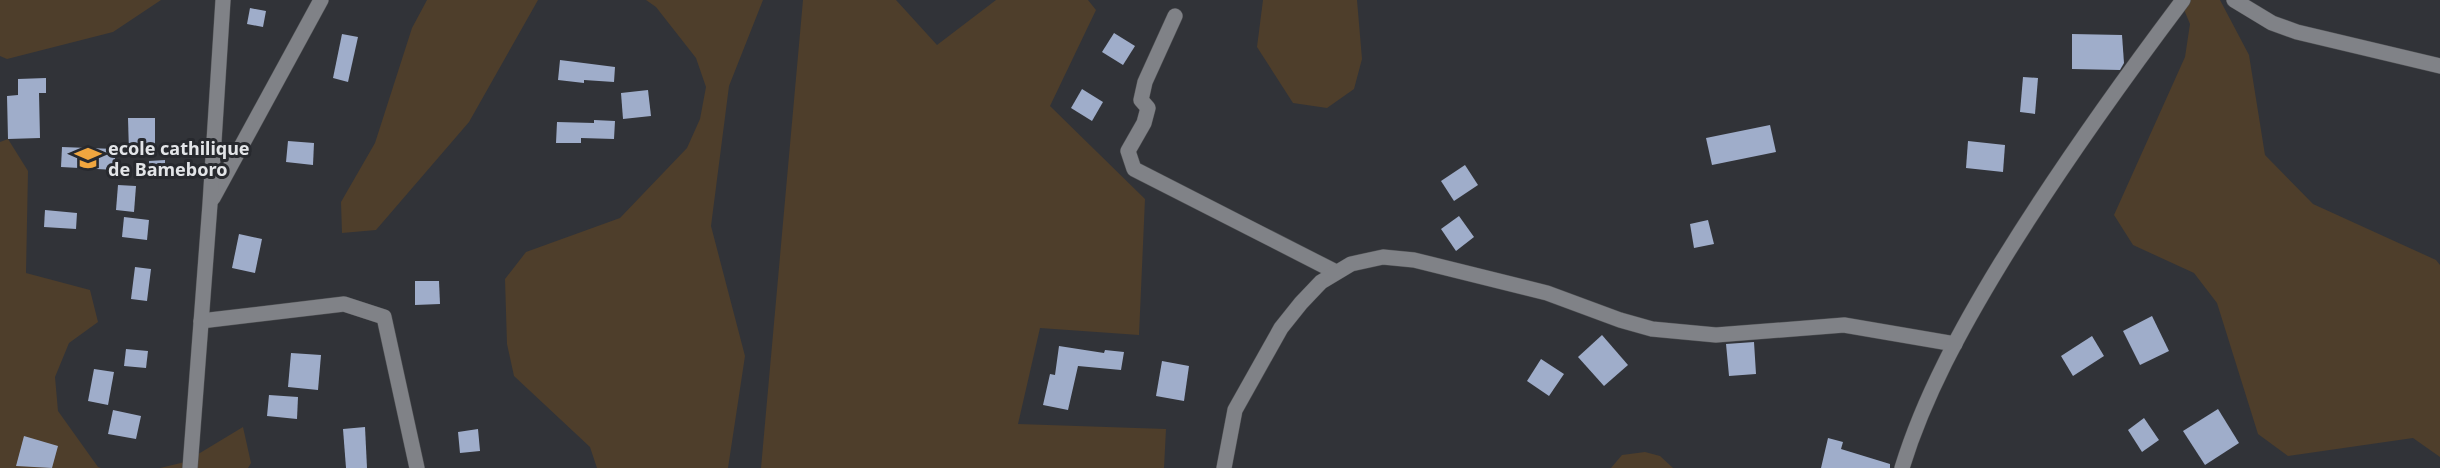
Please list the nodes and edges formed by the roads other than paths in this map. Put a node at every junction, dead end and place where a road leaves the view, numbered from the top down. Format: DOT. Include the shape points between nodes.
graph roads {
  1 [pos="223,0"];
  2 [pos="321,0"];
  3 [pos="2183,0"];
  4 [pos="2234,0"];
  5 [pos="1175,16"];
  6 [pos="2440,66"];
  7 [pos="210,204"];
  8 [pos="1336,272"];
  9 [pos="201,321"];
  10 [pos="1954,344"];
  11 [pos="189,468"];
  12 [pos="417,468"];
  13 [pos="1224,468"];
  14 [pos="1902,468"];
  1 -- 7 [label="street"];
  2 -- 7 [label="street"];
  3 -- 10 [label="street" via="2061,169"];
  4 -- 6 [label="street" via="2272,23 2297,32"];
  5 -- 8 [label="street" via="1145,82 1141,100 1148,108 1128,151 1134,169"];
  7 -- 9 [label="street"];
  8 -- 10 [label="street" via="1351,264 1383,257 1414,260 1547,292 1620,320 1671,332 1716,335 1844,325"];
  8 -- 13 [label="street" via="1321,282 1281,328 1235,410"];
  9 -- 11 [label="street"];
  9 -- 12 [label="street" via="344,304 384,317"];
  10 -- 14 [label="street"];
}
